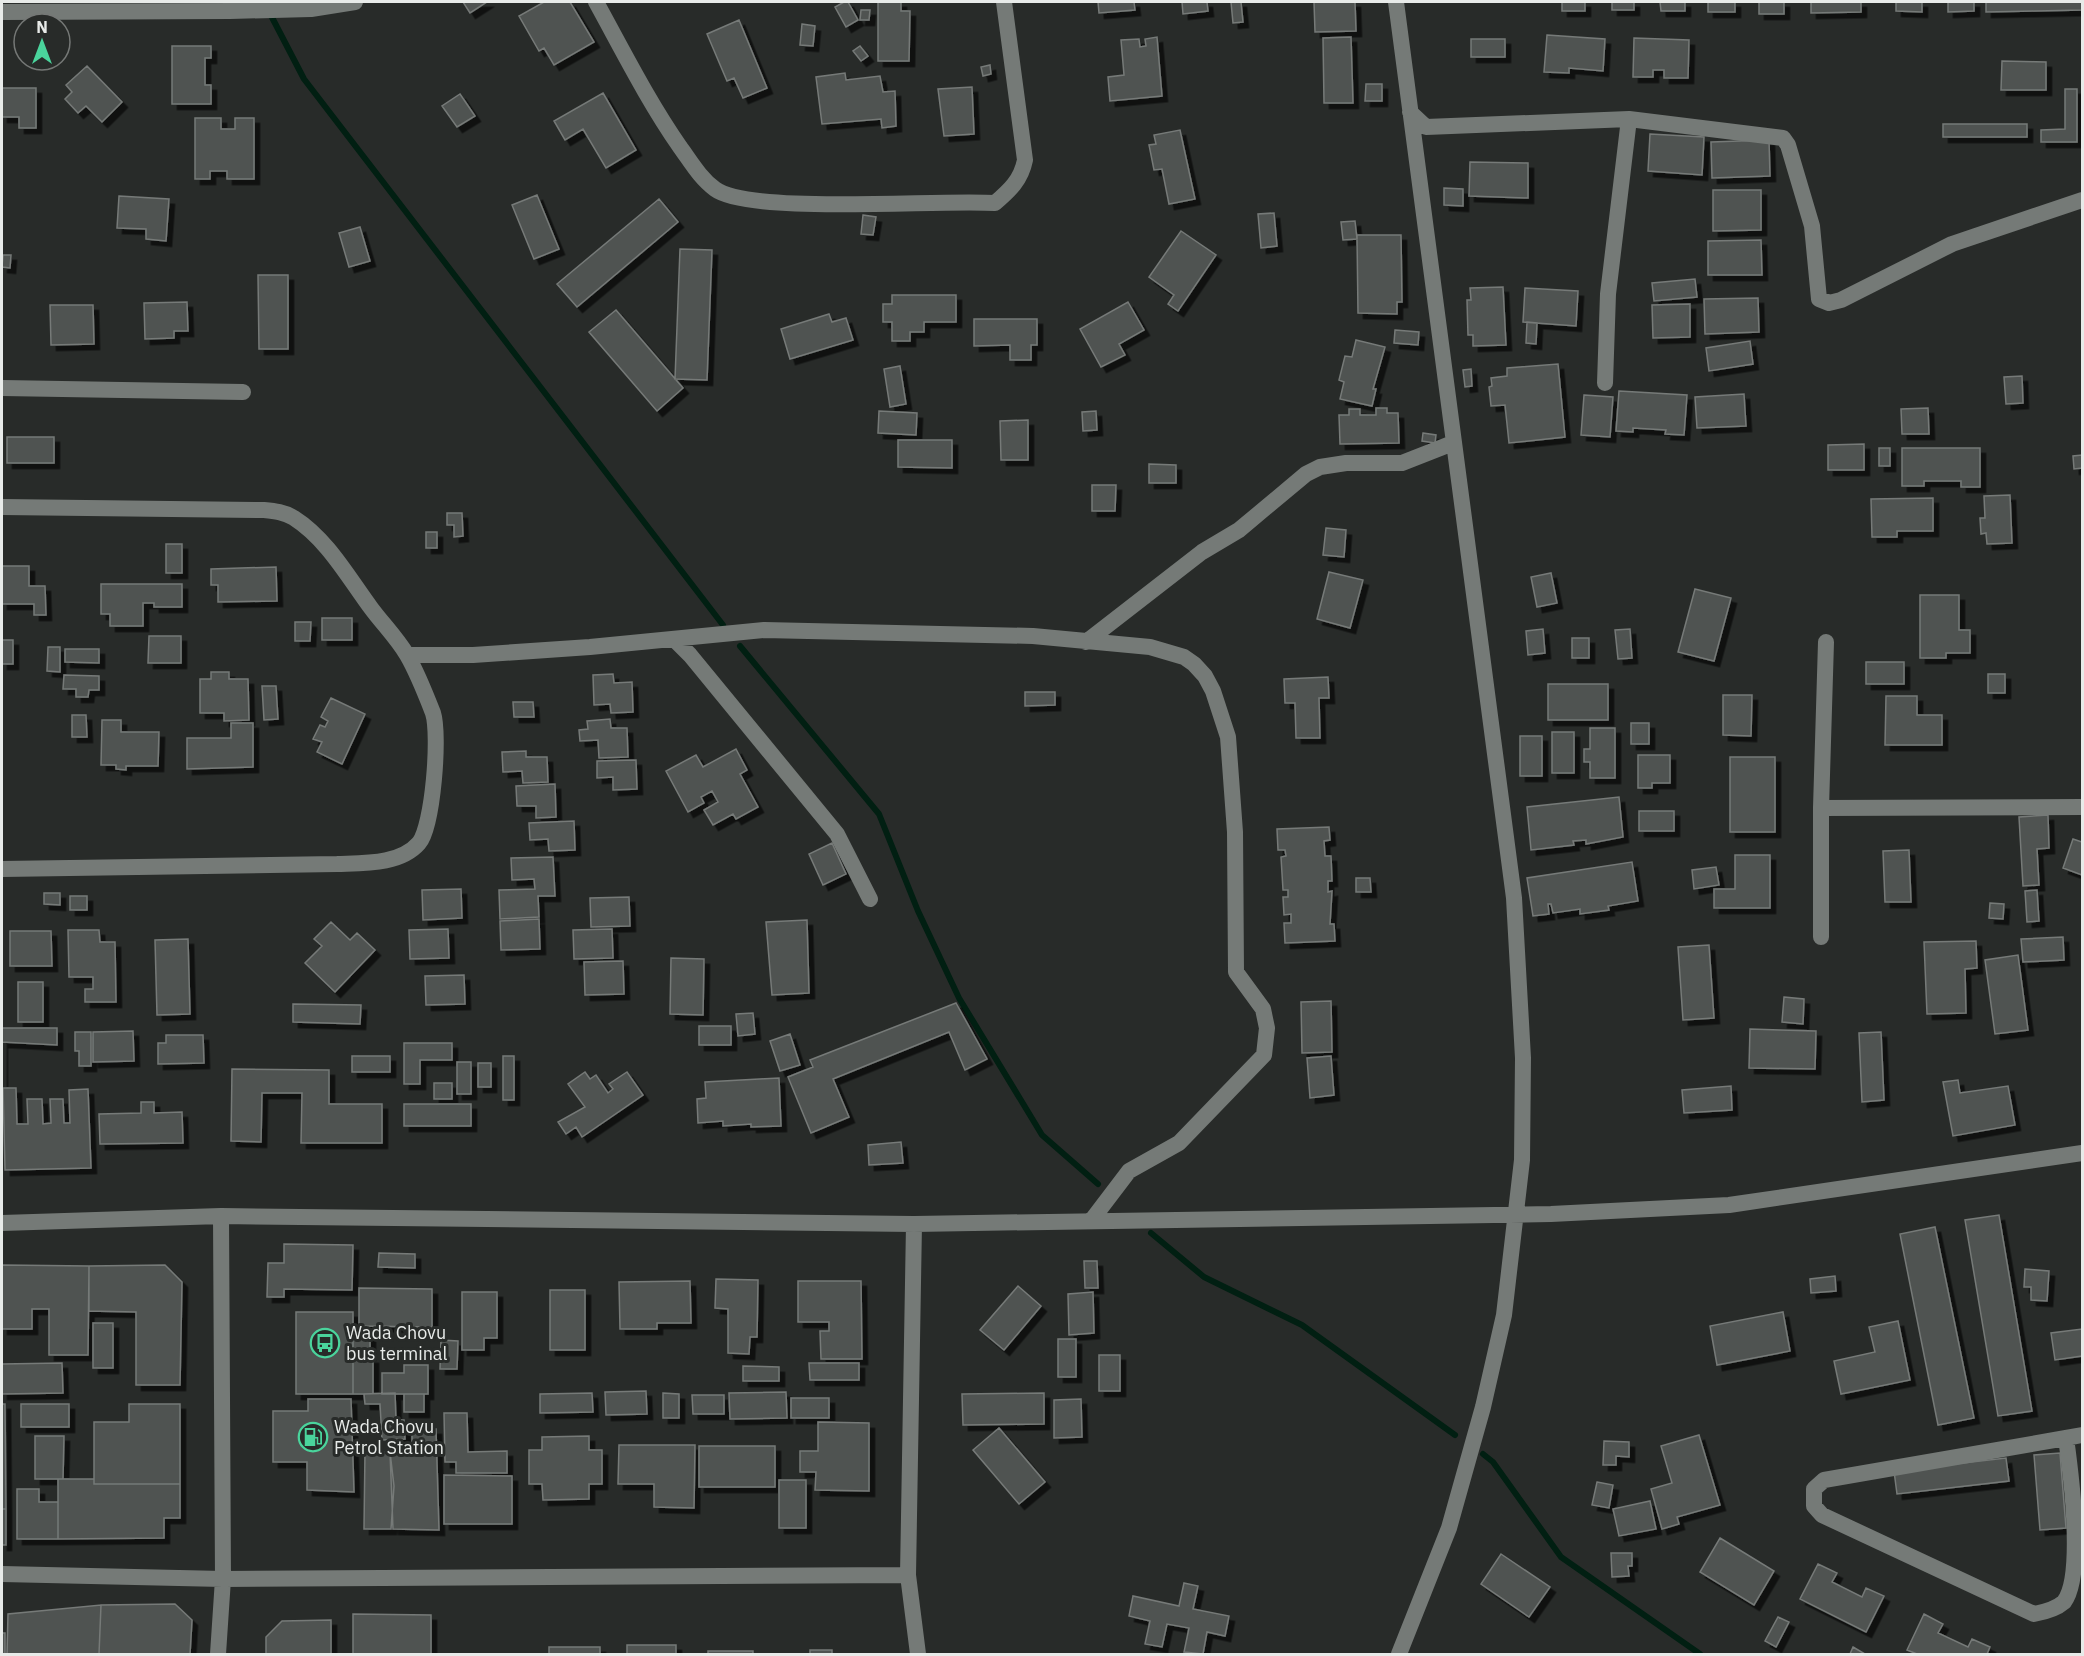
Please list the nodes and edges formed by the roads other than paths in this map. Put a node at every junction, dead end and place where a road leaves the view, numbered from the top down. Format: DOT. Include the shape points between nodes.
graph roads {
  1 [pos="355,2"];
  2 [pos="596,2"];
  3 [pos="1004,2"];
  4 [pos="1396,2"];
  5 [pos="2,12"];
  6 [pos="1410,112"];
  7 [pos="1629,119"];
  8 [pos="2082,200"];
  9 [pos="1605,383"];
  10 [pos="2,388"];
  11 [pos="243,392"];
  12 [pos="1453,443"];
  13 [pos="2,507"];
  14 [pos="674,639"];
  15 [pos="1086,642"];
  16 [pos="1826,642"];
  17 [pos="407,655"];
  18 [pos="2082,807"];
  19 [pos="1821,808"];
  20 [pos="2,869"];
  21 [pos="870,899"];
  22 [pos="1821,937"];
  23 [pos="2082,1153"];
  24 [pos="221,1216"];
  25 [pos="1091,1221"];
  26 [pos="2,1223"];
  27 [pos="914,1224"];
  28 [pos="2074,1437"];
  29 [pos="2,1574"];
  30 [pos="908,1575"];
  31 [pos="223,1579"];
  32 [pos="218,1654"];
  33 [pos="918,1654"];
  34 [pos="1399,1654"];
  1 -- 5 [label="street" via="281,10"];
  2 -- 3 [label="street" via="657,114 699,174 716,190 735,197 790,203 995,203 1016,184 1025,160"];
  4 -- 6 [label="street"];
  6 -- 7 [label="street" via="1426,127"];
  6 -- 12 [label="street"];
  7 -- 8 [label="street" via="1783,138 1812,226 1819,300 1829,303 1952,244"];
  7 -- 9 [label="street" via="1608,294"];
  10 -- 11 [label="street"];
  12 -- 15 [label="street" via="1402,463 1346,463 1320,467 1306,474 1239,530 1202,552"];
  12 -- 34 [label="street" via="1514,898 1523,1058 1522,1160 1504,1315 1483,1407 1449,1528"];
  13 -- 17 [label="street" via="280,512 295,519 327,548"];
  14 -- 15 [label="street" via="764,630 954,632"];
  14 -- 17 [label="street" via="473,655"];
  14 -- 21 [label="street" via="837,834"];
  15 -- 25 [label="street" via="1150,647 1184,657 1205,676 1213,691 1231,758 1236,972 1263,1009 1267,1028 1264,1055 1179,1143 1129,1171"];
  16 -- 19 [label="street"];
  17 -- 20 [label="street" via="433,714 436,769 420,842 401,856 378,862 337,864"];
  18 -- 19 [label="street"];
  19 -- 22 [label="street"];
  23 -- 25 [label="street" via="1729,1205 1551,1214"];
  24 -- 26 [label="street"];
  24 -- 27 [label="street"];
  24 -- 31 [label="street"];
  25 -- 27 [label="street"];
  27 -- 30 [label="street"];
  28 -- 28 [label="street" via="2078,1562 2074,1587 2064,1601 2049,1611 2034,1614 1822,1515 1814,1506 1814,1489 1824,1480"];
  29 -- 31 [label="street"];
  30 -- 31 [label="street"];
  30 -- 33 [label="street"];
  31 -- 32 [label="street"];
}
